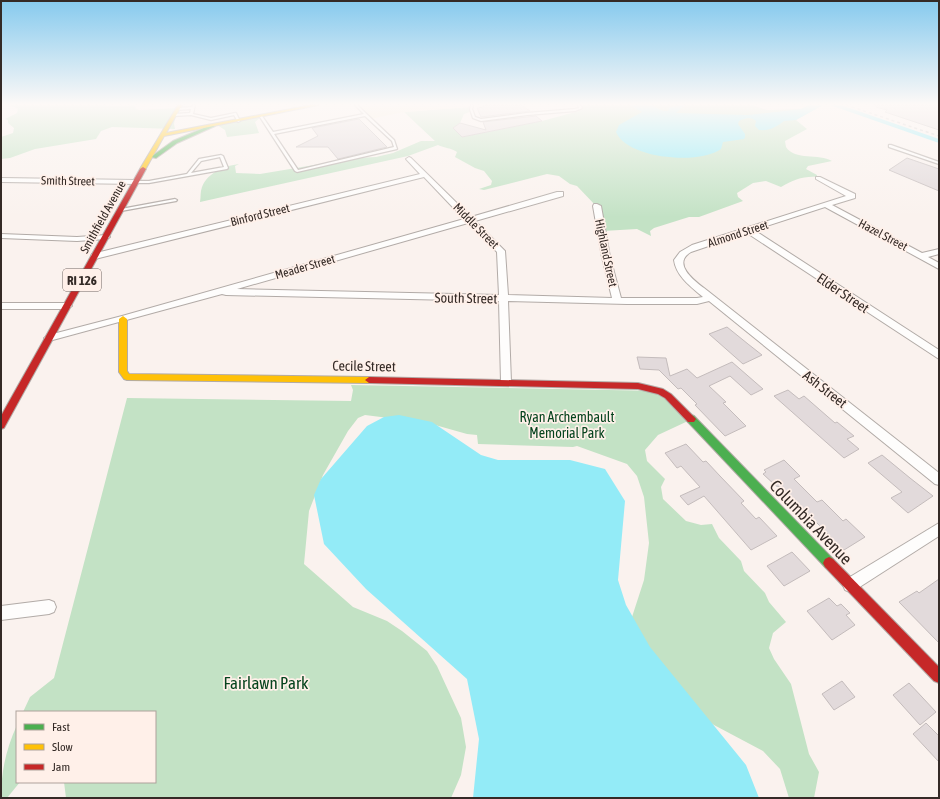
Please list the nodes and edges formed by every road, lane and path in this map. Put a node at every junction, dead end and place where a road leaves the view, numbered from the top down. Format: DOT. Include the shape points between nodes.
graph roads {
  1 [pos="159,142"];
  2 [pos="174,142"];
  3 [pos="278,142"];
  4 [pos="394,142"];
  5 [pos="890,146"];
  6 [pos="409,159"];
  7 [pos="148,161"];
  8 [pos="939,163"];
  9 [pos="188,174"];
  10 [pos="424,175"];
  11 [pos="818,178"];
  12 [pos="2,181"];
  13 [pos="136,182"];
  14 [pos="560,194"];
  15 [pos="175,200"];
  16 [pos="826,205"];
  17 [pos="596,206"];
  18 [pos="120,210"];
  19 [pos="470,220"];
  20 [pos="748,230"];
  21 [pos="1,236"];
  22 [pos="106,237"];
  23 [pos="939,251"];
  24 [pos="95,256"];
  25 [pos="922,256"];
  26 [pos="939,266"];
  27 [pos="220,291"];
  28 [pos="504,298"];
  29 [pos="711,298"];
  30 [pos="617,300"];
  31 [pos="1,306"];
  32 [pos="67,306"];
  33 [pos="123,319"];
  34 [pos="49,338"];
  35 [pos="939,356"];
  36 [pos="506,382"];
  37 [pos="660,391"];
  38 [pos="13,404"];
  39 [pos="1,405"];
  40 [pos="1,425"];
  41 [pos="939,480"];
  42 [pos="939,529"];
  43 [pos="850,585"];
  44 [pos="49,607"];
  45 [pos="1,613"];
  46 [pos="939,676"];
  1 -- 7 [label="street, Smithfield Avenue / RI 126"];
  2 -- 7 [label="street"];
  3 -- 4 [label="lane" via="298,171 396,148"];
  5 -- 8 [label="lane"];
  6 -- 10 [label="street, Middle Street"];
  7 -- 13 [label="street, Smithfield Avenue / RI 126"];
  9 -- 9 [label="lane" via="204,172 226,168 221,156 200,160"];
  9 -- 13 [label="lane"];
  10 -- 19 [label="street, Middle Street"];
  10 -- 24 [label="street, Binford Street"];
  11 -- 16 [label="street, Almond Street" via="852,196"];
  12 -- 13 [label="street, Smith Street"];
  13 -- 18 [label="street, Smithfield Avenue / RI 126"];
  14 -- 19 [label="street, Meader Street"];
  15 -- 18 [label="lane"];
  16 -- 20 [label="street, Almond Street"];
  16 -- 25 [label="street, Hazel Street"];
  17 -- 30 [label="street, Highland Street"];
  18 -- 22 [label="street, Smithfield Avenue / RI 126"];
  19 -- 27 [label="street, Meader Street"];
  19 -- 28 [label="street, Middle Street" via="501,251"];
  20 -- 29 [label="street, Almond Street" via="696,247 681,255 678,260 678,265 686,276"];
  20 -- 35 [label="street, Elder Street"];
  21 -- 22 [label="street" via="77,239"];
  22 -- 24 [label="street, Smithfield Avenue / RI 126"];
  23 -- 25 [label="street"];
  24 -- 32 [label="street, Smithfield Avenue / RI 126"];
  25 -- 26 [label="street, Hazel Street"];
  27 -- 28 [label="street, South Street" via="238,294"];
  27 -- 33 [label="street, Meader Street"];
  28 -- 30 [label="street, South Street"];
  28 -- 36 [label="street, Middle Street"];
  29 -- 30 [label="street, South Street" via="698,301"];
  29 -- 41 [label="street, Ash Street"];
  31 -- 32 [label="street"];
  32 -- 34 [label="street, Smithfield Avenue / RI 126"];
  33 -- 34 [label="street, Meader Street"];
  33 -- 36 [label="street, Cecile Street" via="123,372 127,377"];
  34 -- 38 [label="street, Smithfield Avenue / RI 126"];
  36 -- 37 [label="street, Cecile Street" via="638,386"];
  37 -- 43 [label="street, Columbia Avenue" via="668,396"];
  38 -- 39 [label="street"];
  38 -- 40 [label="street, Smithfield Avenue / RI 126"];
  42 -- 43 [label="street"];
  43 -- 46 [label="street, Columbia Avenue"];
  44 -- 45 [label="street"];
}
